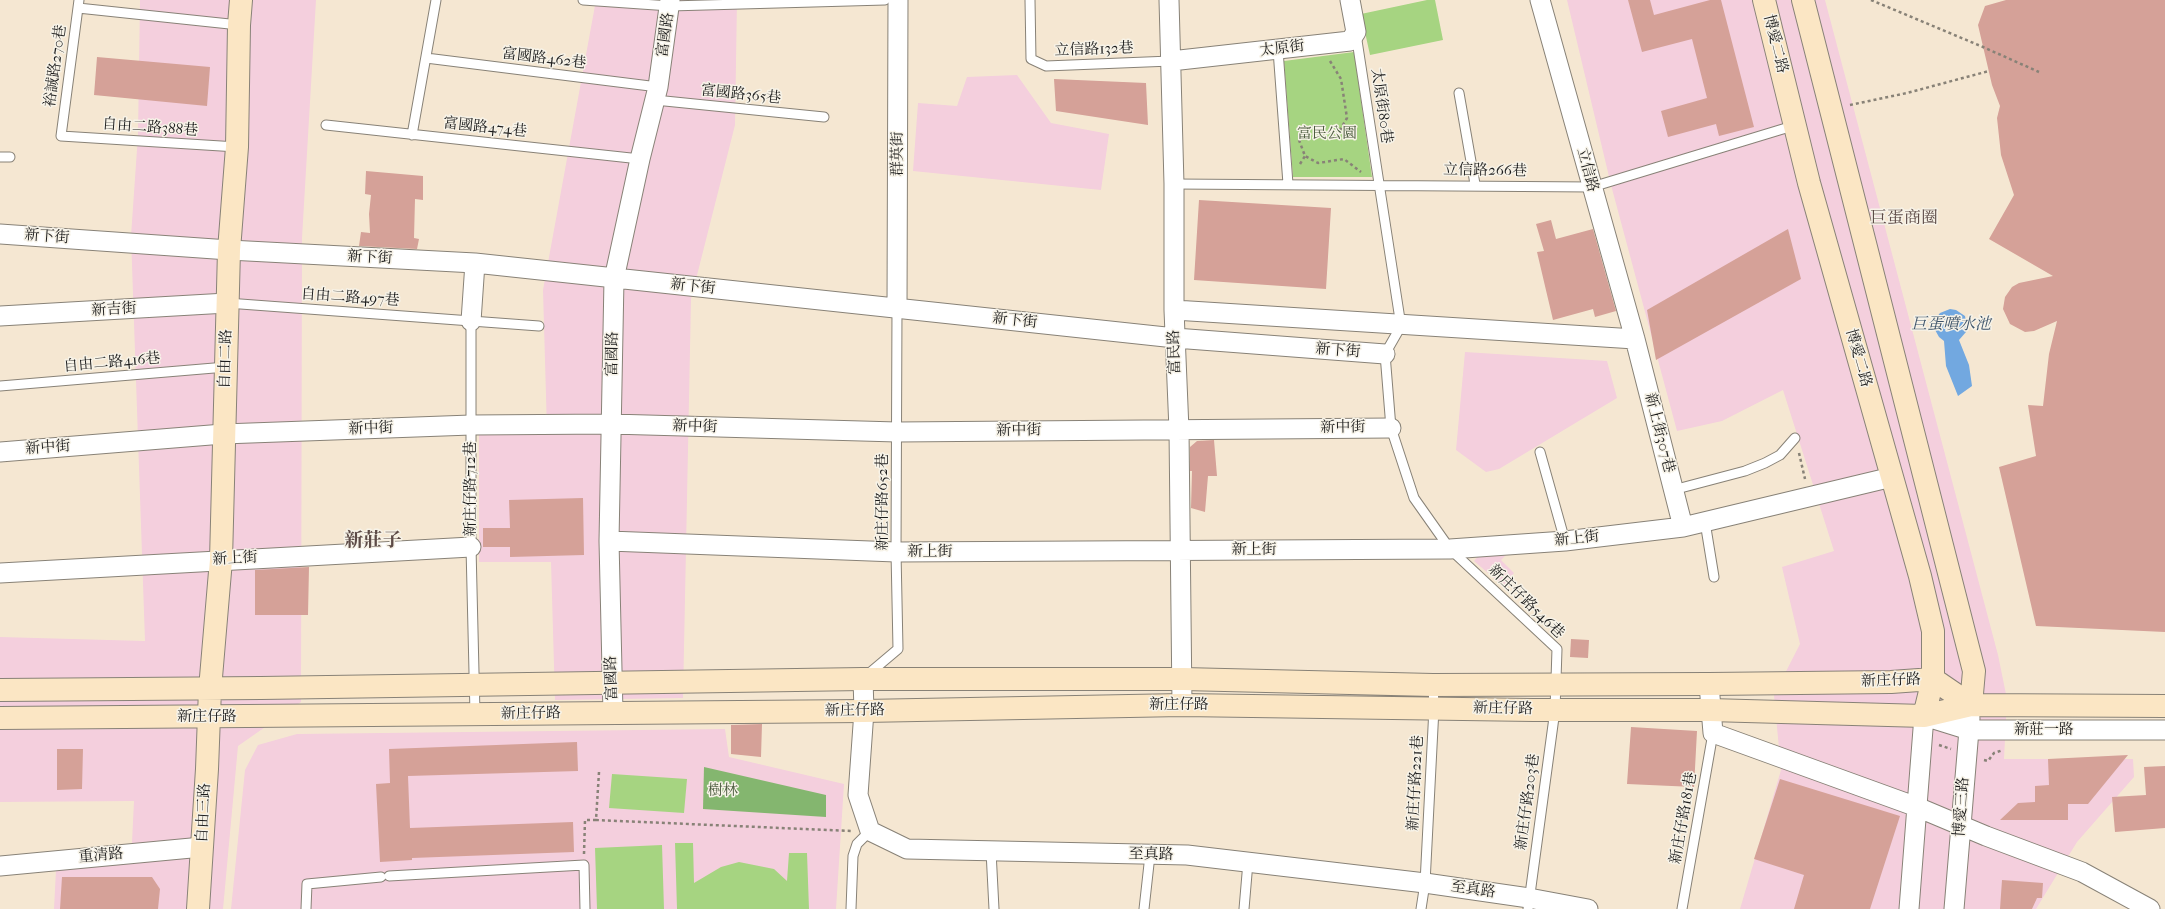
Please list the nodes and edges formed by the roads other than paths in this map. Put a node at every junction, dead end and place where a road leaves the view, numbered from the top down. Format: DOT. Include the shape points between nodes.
graph roads {
  1 [pos="241,0"];
  2 [pos="436,0"];
  3 [pos="582,0"];
  4 [pos="885,0"];
  5 [pos="898,0"];
  6 [pos="1030,0"];
  7 [pos="1169,0"];
  8 [pos="1350,0"];
  9 [pos="1540,0"];
  10 [pos="1764,0"];
  11 [pos="1802,0"];
  12 [pos="670,3"];
  13 [pos="79,4"];
  14 [pos="239,25"];
  15 [pos="1356,32"];
  16 [pos="1278,50"];
  17 [pos="426,58"];
  18 [pos="1172,61"];
  19 [pos="1459,93"];
  20 [pos="657,94"];
  21 [pos="824,117"];
  22 [pos="326,125"];
  23 [pos="1796,125"];
  24 [pos="412,134"];
  25 [pos="61,136"];
  26 [pos="237,147"];
  27 [pos="0,157"];
  28 [pos="10,157"];
  29 [pos="640,159"];
  30 [pos="1174,184"];
  31 [pos="1288,184"];
  32 [pos="1378,184"];
  33 [pos="1475,184"];
  34 [pos="1592,187"];
  35 [pos="0,234"];
  36 [pos="229,250"];
  37 [pos="475,263"];
  38 [pos="614,279"];
  39 [pos="227,304"];
  40 [pos="897,308"];
  41 [pos="1174,310"];
  42 [pos="0,316"];
  43 [pos="471,321"];
  44 [pos="539,326"];
  45 [pos="1401,326"];
  46 [pos="1175,338"];
  47 [pos="1635,340"];
  48 [pos="1385,354"];
  49 [pos="226,367"];
  50 [pos="0,386"];
  51 [pos="611,424"];
  52 [pos="471,425"];
  53 [pos="1390,428"];
  54 [pos="1178,430"];
  55 [pos="897,432"];
  56 [pos="223,434"];
  57 [pos="1795,438"];
  58 [pos="0,452"];
  59 [pos="1540,452"];
  60 [pos="1892,477"];
  61 [pos="1673,490"];
  62 [pos="1705,522"];
  63 [pos="1683,528"];
  64 [pos="609,541"];
  65 [pos="1565,541"];
  66 [pos="471,547"];
  67 [pos="1450,549"];
  68 [pos="1181,551"];
  69 [pos="896,552"];
  70 [pos="221,560"];
  71 [pos="0,573"];
  72 [pos="1714,577"];
  73 [pos="863,679"];
  74 [pos="1183,679"];
  75 [pos="1933,679"];
  76 [pos="612,683"];
  77 [pos="475,684"];
  78 [pos="1709,684"];
  79 [pos="1433,685"];
  80 [pos="1556,685"];
  81 [pos="210,689"];
  82 [pos="0,690"];
  83 [pos="1182,704"];
  84 [pos="1971,705"];
  85 [pos="2165,706"];
  86 [pos="1434,708"];
  87 [pos="1555,710"];
  88 [pos="1710,710"];
  89 [pos="864,711"];
  90 [pos="614,713"];
  91 [pos="476,714"];
  92 [pos="1924,716"];
  93 [pos="209,717"];
  94 [pos="0,718"];
  95 [pos="1969,730"];
  96 [pos="2165,730"];
  97 [pos="1713,733"];
  98 [pos="1917,807"];
  99 [pos="1961,825"];
  100 [pos="870,831"];
  101 [pos="202,847"];
  102 [pos="991,851"];
  103 [pos="1150,855"];
  104 [pos="1248,862"];
  105 [pos="0,866"];
  106 [pos="1425,883"];
  107 [pos="1528,903"];
  108 [pos="198,909"];
  109 [pos="306,909"];
  110 [pos="585,909"];
  111 [pos="851,909"];
  112 [pos="994,909"];
  113 [pos="1144,909"];
  114 [pos="1244,909"];
  115 [pos="1421,909"];
  116 [pos="1588,909"];
  117 [pos="1682,909"];
  118 [pos="1909,909"];
  119 [pos="1954,909"];
  120 [pos="2150,909"];
  1 -- 14 [label="street, 自由二路"];
  2 -- 17 [label="lane"];
  3 -- 12 [label="lane"];
  4 -- 12 [label="lane"];
  5 -- 40 [label="street, 群英街"];
  6 -- 18 [label="lane, 立信路132巷" via="1031,59 1046,66"];
  7 -- 18 [label="street, 富民路"];
  8 -- 15 [label="street"];
  9 -- 34 [label="street, 立信路"];
  10 -- 23 [label="street, 博愛二路"];
  11 -- 84 [label="street" via="1974,671"];
  12 -- 20 [label="street, 富國路"];
  13 -- 14 [label="lane"];
  13 -- 25 [label="lane, 裕誠路270巷"];
  14 -- 26 [label="street, 自由二路"];
  15 -- 16 [label="street, 太原街" via="1350,41"];
  15 -- 32 [label="lane, 太原街80巷"];
  16 -- 18 [label="street, 太原街"];
  16 -- 31 [label="lane"];
  17 -- 20 [label="lane, 富國路462巷"];
  17 -- 24 [label="lane"];
  18 -- 30 [label="street, 富民路"];
  19 -- 33 [label="lane"];
  20 -- 21 [label="lane, 富國路365巷"];
  20 -- 29 [label="street, 富國路"];
  22 -- 24 [label="lane, 富國路474巷"];
  23 -- 34 [label="lane, 立信路266巷"];
  23 -- 60 [label="street, 博愛二路" via="1809,183"];
  24 -- 29 [label="lane, 富國路474巷"];
  25 -- 26 [label="lane, 自由二路388巷"];
  26 -- 36 [label="street, 自由二路"];
  27 -- 28 [label="lane"];
  29 -- 38 [label="street, 富國路"];
  30 -- 31 [label="lane, 立信路266巷"];
  30 -- 41 [label="street, 富民路"];
  31 -- 32 [label="lane, 立信路266巷"];
  32 -- 33 [label="lane, 立信路266巷"];
  32 -- 45 [label="lane, 太原街80巷"];
  33 -- 34 [label="lane, 立信路266巷"];
  34 -- 47 [label="street, 立信路"];
  35 -- 36 [label="street, 新下街"];
  36 -- 37 [label="street, 新下街"];
  36 -- 39 [label="street, 自由二路"];
  37 -- 38 [label="street, 新下街"];
  37 -- 43 [label="street, 新庄仔路712巷"];
  38 -- 40 [label="street, 新下街"];
  38 -- 51 [label="street, 富國路"];
  39 -- 42 [label="street, 新吉街"];
  39 -- 43 [label="lane, 自由二路497巷"];
  39 -- 49 [label="street, 自由二路"];
  40 -- 46 [label="street, 新下街"];
  40 -- 55 [label="lane, 新庄仔路652巷"];
  41 -- 45 [label="street, 新下街"];
  41 -- 46 [label="street, 富民路"];
  43 -- 44 [label="lane, 自由二路497巷"];
  43 -- 52 [label="lane, 新庄仔路712巷"];
  45 -- 47 [label="street, 新下街"];
  45 -- 48 [label="lane"];
  46 -- 48 [label="street, 新下街"];
  46 -- 54 [label="street, 富民路"];
  47 -- 61 [label="street, 新上街307巷"];
  48 -- 53 [label="lane, 新庄仔路546巷"];
  49 -- 50 [label="lane, 自由二路416巷"];
  49 -- 56 [label="street, 自由二路"];
  51 -- 52 [label="street, 新中街"];
  51 -- 55 [label="street, 新中街"];
  51 -- 64 [label="street, 富國路"];
  52 -- 56 [label="street, 新中街"];
  52 -- 66 [label="lane, 新庄仔路712巷"];
  53 -- 54 [label="street, 新中街"];
  53 -- 67 [label="lane, 新庄仔路546巷" via="1414,498"];
  54 -- 55 [label="street, 新中街"];
  54 -- 68 [label="street, 富民路"];
  55 -- 69 [label="lane, 新庄仔路652巷"];
  56 -- 58 [label="street, 新中街"];
  56 -- 70 [label="street, 自由二路"];
  57 -- 61 [label="lane" via="1780,454 1765,463 1745,471"];
  59 -- 65 [label="lane"];
  60 -- 62 [label="street, 新上街"];
  60 -- 75 [label="street, 博愛二路" via="1933,631"];
  61 -- 63 [label="street, 新上街307巷"];
  62 -- 63 [label="street, 新上街"];
  62 -- 72 [label="lane"];
  63 -- 65 [label="street, 新上街"];
  64 -- 69 [label="street, 新上街"];
  64 -- 76 [label="street, 富國路"];
  65 -- 67 [label="street, 新上街"];
  66 -- 70 [label="street, 新上街"];
  66 -- 77 [label="lane, 新庄仔路712巷"];
  67 -- 68 [label="street, 新上街"];
  67 -- 80 [label="lane, 新庄仔路546巷" via="1557,649"];
  68 -- 69 [label="street, 新上街"];
  68 -- 74 [label="street, 富民路"];
  69 -- 73 [label="lane, 新庄仔路652巷" via="898,650"];
  70 -- 71 [label="street, 新上街"];
  70 -- 81 [label="street, 自由二路"];
  73 -- 74 [label="street, 新庄仔路"];
  73 -- 76 [label="street, 新庄仔路"];
  73 -- 89 [label="street"];
  74 -- 79 [label="street, 新庄仔路"];
  74 -- 83 [label="street, 富民路"];
  75 -- 78 [label="street, 新庄仔路"];
  75 -- 84 [label="street, 新庄仔路"];
  75 -- 92 [label="street, 博愛二路"];
  76 -- 77 [label="street, 新庄仔路"];
  76 -- 90 [label="street, 富國路"];
  77 -- 81 [label="street, 新庄仔路"];
  77 -- 91 [label="lane, 新庄仔路712巷"];
  78 -- 80 [label="street, 新庄仔路"];
  78 -- 88 [label="street"];
  79 -- 80 [label="street, 新庄仔路"];
  79 -- 86 [label="lane, 新庄仔路221巷"];
  80 -- 87 [label="lane, 新庄仔路546巷"];
  81 -- 82 [label="street, 新庄仔路"];
  81 -- 93 [label="street, 自由二路"];
  83 -- 86 [label="street, 新庄仔路"];
  83 -- 89 [label="street, 新庄仔路"];
  84 -- 85 [label="street, 新莊一路"];
  84 -- 92 [label="street, 新庄仔路"];
  84 -- 95 [label="street, 博愛三路"];
  86 -- 87 [label="street, 新庄仔路"];
  86 -- 106 [label="lane, 新庄仔路221巷"];
  87 -- 88 [label="street, 新庄仔路"];
  87 -- 107 [label="lane, 新庄仔路203巷"];
  88 -- 92 [label="street, 新庄仔路"];
  88 -- 97 [label="street"];
  89 -- 90 [label="street, 新庄仔路"];
  89 -- 100 [label="street" via="858,795"];
  90 -- 91 [label="street, 新庄仔路"];
  91 -- 93 [label="street, 新庄仔路"];
  92 -- 95 [label="street, 新莊一路"];
  92 -- 98 [label="street"];
  93 -- 94 [label="street, 新庄仔路"];
  93 -- 101 [label="street, 自由三路"];
  95 -- 96 [label="street, 新莊一路"];
  95 -- 99 [label="street, 博愛三路"];
  97 -- 98 [label="street"];
  97 -- 117 [label="lane, 新庄仔路181巷"];
  98 -- 99 [label="street"];
  98 -- 118 [label="street"];
  99 -- 119 [label="street, 博愛三路"];
  99 -- 120 [label="street" via="2082,872"];
  100 -- 102 [label="street, 至真路" via="907,849"];
  100 -- 111 [label="lane" via="857,844 853,856"];
  101 -- 105 [label="street, 重清路"];
  101 -- 108 [label="street, 自由三路"];
  102 -- 103 [label="street, 至真路"];
  102 -- 112 [label="lane"];
  103 -- 104 [label="street, 至真路" via="1187,855"];
  103 -- 113 [label="lane"];
  104 -- 106 [label="street, 至真路"];
  104 -- 114 [label="lane"];
  106 -- 107 [label="street, 至真路"];
  106 -- 115 [label="lane, 新庄仔路221巷"];
  107 -- 116 [label="street, 至真路"];
  109 -- 110 [label="lane" via="307,884 385,876 584,865"];
}
